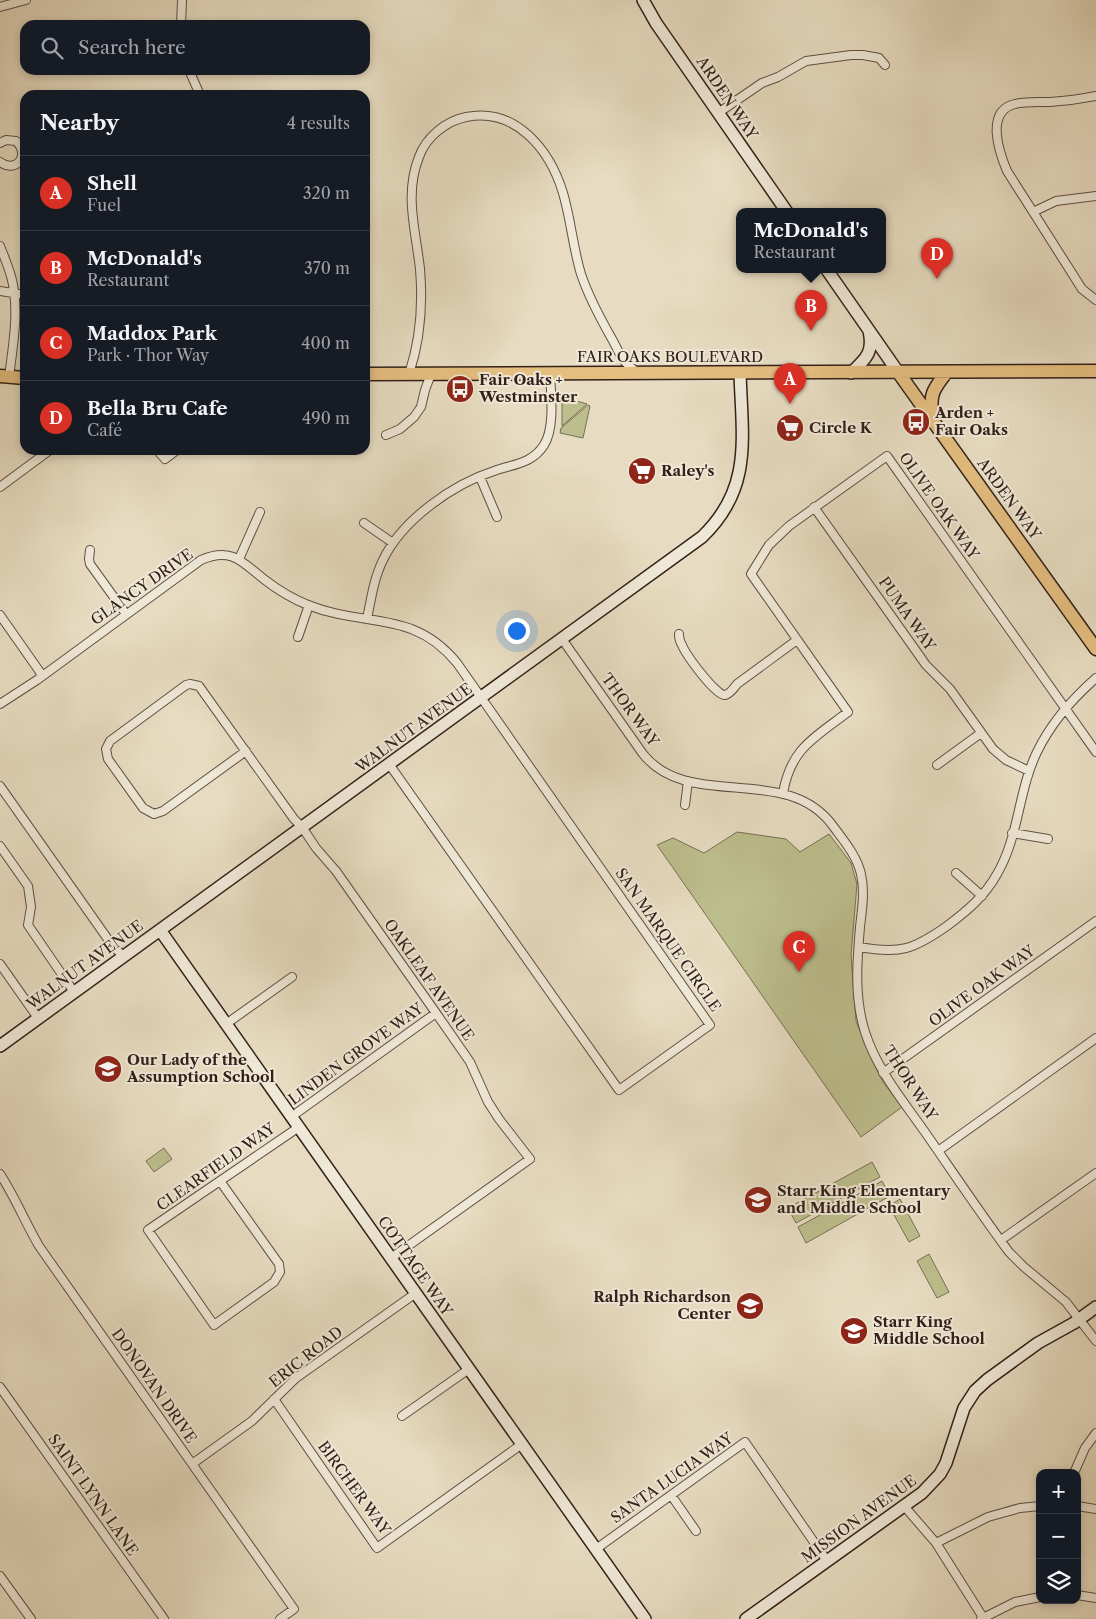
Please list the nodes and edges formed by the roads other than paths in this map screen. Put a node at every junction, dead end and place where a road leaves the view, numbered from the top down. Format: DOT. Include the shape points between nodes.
graph roads {
  1 [pos="26,0"];
  2 [pos="182,0"];
  3 [pos="643,0"];
  4 [pos="0,7"];
  5 [pos="181,20"];
  6 [pos="885,65"];
  7 [pos="191,75"];
  8 [pos="198,90"];
  9 [pos="1096,96"];
  10 [pos="718,113"];
  11 [pos="0,143"];
  12 [pos="20,147"];
  13 [pos="20,161"];
  14 [pos="1,165"];
  15 [pos="1096,196"];
  16 [pos="784,208"];
  17 [pos="1033,212"];
  18 [pos="0,246"];
  19 [pos="829,273"];
  20 [pos="0,291"];
  21 [pos="14,293"];
  22 [pos="20,294"];
  23 [pos="1096,300"];
  24 [pos="868,329"];
  25 [pos="1096,371"];
  26 [pos="898,372"];
  27 [pos="947,372"];
  28 [pos="638,373"];
  29 [pos="740,373"];
  30 [pos="851,373"];
  31 [pos="370,374"];
  32 [pos="409,374"];
  33 [pos="431,374"];
  34 [pos="550,374"];
  35 [pos="5,376"];
  36 [pos="20,378"];
  37 [pos="933,421"];
  38 [pos="386,434"];
  39 [pos="43,455"];
  40 [pos="480,477"];
  41 [pos="0,486"];
  42 [pos="814,508"];
  43 [pos="260,512"];
  44 [pos="497,518"];
  45 [pos="364,523"];
  46 [pos="393,543"];
  47 [pos="90,550"];
  48 [pos="240,559"];
  49 [pos="309,605"];
  50 [pos="126,614"];
  51 [pos="0,615"];
  52 [pos="367,619"];
  53 [pos="679,634"];
  54 [pos="298,637"];
  55 [pos="562,639"];
  56 [pos="797,640"];
  57 [pos="1096,650"];
  58 [pos="42,676"];
  59 [pos="1096,678"];
  60 [pos="482,697"];
  61 [pos="0,704"];
  62 [pos="1065,708"];
  63 [pos="981,733"];
  64 [pos="246,751"];
  65 [pos="1096,752"];
  66 [pos="390,764"];
  67 [pos="937,765"];
  68 [pos="1029,771"];
  69 [pos="688,781"];
  70 [pos="0,786"];
  71 [pos="783,794"];
  72 [pos="685,805"];
  73 [pos="302,827"];
  74 [pos="1012,833"];
  75 [pos="1048,838"];
  76 [pos="0,846"];
  77 [pos="956,873"];
  78 [pos="982,896"];
  79 [pos="1096,921"];
  80 [pos="160,930"];
  81 [pos="858,947"];
  82 [pos="123,956"];
  83 [pos="0,964"];
  84 [pos="292,977"];
  85 [pos="74,992"];
  86 [pos="436,1013"];
  87 [pos="38,1018"];
  88 [pos="226,1024"];
  89 [pos="1096,1038"];
  90 [pos="0,1046"];
  91 [pos="884,1073"];
  92 [pos="291,1116"];
  93 [pos="299,1127"];
  94 [pos="938,1152"];
  95 [pos="1096,1173"];
  96 [pos="0,1174"];
  97 [pos="220,1181"];
  98 [pos="1001,1240"];
  99 [pos="391,1258"];
  100 [pos="416,1293"];
  101 [pos="1096,1307"];
  102 [pos="1080,1319"];
  103 [pos="1096,1341"];
  104 [pos="469,1369"];
  105 [pos="0,1387"];
  106 [pos="274,1399"];
  107 [pos="402,1416"];
  108 [pos="1096,1433"];
  109 [pos="522,1444"];
  110 [pos="192,1464"];
  111 [pos="1076,1469"];
  112 [pos="671,1496"];
  113 [pos="904,1506"];
  114 [pos="1036,1506"];
  115 [pos="1081,1507"];
  116 [pos="1096,1509"];
  117 [pos="696,1531"];
  118 [pos="936,1544"];
  119 [pos="596,1549"];
  120 [pos="827,1561"];
  121 [pos="0,1576"];
  122 [pos="1081,1596"];
  123 [pos="1036,1598"];
  124 [pos="1096,1598"];
  125 [pos="983,1618"];
  126 [pos="31,1619"];
  127 [pos="164,1619"];
  128 [pos="280,1619"];
  129 [pos="645,1619"];
  130 [pos="746,1619"];
  1 -- 4 [label="street"];
  2 -- 5 [label="street"];
  3 -- 10 [label="street, ARDEN WAY"];
  6 -- 10 [label="street" via="879,58 863,55 806,61 762,83"];
  7 -- 8 [label="street"];
  9 -- 17 [label="street" via="1016,103 1000,115 997,131 1000,155"];
  10 -- 16 [label="street, ARDEN WAY"];
  11 -- 12 [label="street" via="11,139"];
  13 -- 14 [label="street"];
  15 -- 17 [label="street" via="1056,201"];
  17 -- 23 [label="street" via="1082,289"];
  18 -- 21 [label="street"];
  19 -- 24 [label="street, ARDEN WAY"];
  20 -- 21 [label="street"];
  21 -- 22 [label="street"];
  21 -- 35 [label="street" via="14,339"];
  24 -- 26 [label="street, ARDEN WAY"];
  24 -- 30 [label="street" via="870,348 864,361"];
  25 -- 27 [label="main road, FAIR OAKS BOULEVARD"];
  26 -- 27 [label="main road, FAIR OAKS BOULEVARD"];
  26 -- 30 [label="main road, FAIR OAKS BOULEVARD"];
  26 -- 37 [label="main road, ARDEN WAY"];
  27 -- 37 [label="main road" via="934,387 930,404"];
  28 -- 29 [label="main road, FAIR OAKS BOULEVARD"];
  28 -- 32 [label="street" via="624,362 590,297 577,260 563,193 550,163 526,131 505,119 481,115 463,118 437,132 422,150 415,167 411,203 421,302"];
  28 -- 34 [label="main road, FAIR OAKS BOULEVARD"];
  29 -- 30 [label="main road, FAIR OAKS BOULEVARD"];
  29 -- 55 [label="street, WALNUT AVENUE" via="741,464 731,499 719,520 697,541"];
  31 -- 32 [label="main road, FAIR OAKS BOULEVARD"];
  32 -- 33 [label="main road, FAIR OAKS BOULEVARD"];
  33 -- 34 [label="main road, FAIR OAKS BOULEVARD"];
  33 -- 38 [label="street" via="421,407 405,425"];
  34 -- 40 [label="street" via="550,427 543,447 527,461"];
  35 -- 36 [label="main road"];
  37 -- 57 [label="main road, ARDEN WAY"];
  39 -- 41 [label="street"];
  40 -- 44 [label="street"];
  40 -- 46 [label="street" via="424,511"];
  42 -- 56 [label="street, OLIVE OAK WAY" via="778,535 751,574"];
  42 -- 62 [label="street, OLIVE OAK WAY" via="887,456"];
  42 -- 63 [label="street, PUMA WAY" via="926,665 950,689"];
  43 -- 48 [label="street"];
  45 -- 46 [label="street"];
  46 -- 52 [label="street" via="379,570"];
  47 -- 50 [label="street" via="90,564"];
  48 -- 49 [label="street" via="278,589"];
  48 -- 50 [label="street, GLANCY DRIVE" via="223,555 201,560"];
  49 -- 52 [label="street"];
  49 -- 54 [label="street"];
  50 -- 58 [label="street, GLANCY DRIVE"];
  51 -- 58 [label="street"];
  52 -- 60 [label="street" via="410,628 437,642"];
  53 -- 56 [label="street" via="684,649 705,678 716,692 726,695"];
  55 -- 60 [label="street, WALNUT AVENUE"];
  55 -- 69 [label="street, THOR WAY" via="647,758 666,774"];
  56 -- 71 [label="street, OLIVE OAK WAY" via="848,712 803,747 790,767"];
  58 -- 61 [label="street, GLANCY DRIVE"];
  59 -- 62 [label="street"];
  60 -- 66 [label="street, WALNUT AVENUE"];
  60 -- 66 [label="street, SAN MARQUE CIRCLE" via="710,1025 619,1090"];
  62 -- 65 [label="street, OLIVE OAK WAY"];
  62 -- 68 [label="street" via="1044,738"];
  63 -- 67 [label="street"];
  63 -- 68 [label="street, PUMA WAY" via="1001,756"];
  64 -- 64 [label="street, OAKLEAF AVENUE" via="203,690 195,684 186,685 110,741 106,753 143,808 154,814 163,811"];
  64 -- 73 [label="street, OAKLEAF AVENUE"];
  66 -- 73 [label="street, WALNUT AVENUE"];
  68 -- 74 [label="street"];
  69 -- 71 [label="street, THOR WAY"];
  69 -- 72 [label="street"];
  70 -- 82 [label="street"];
  71 -- 81 [label="street, THOR WAY" via="814,805 854,855 864,895"];
  73 -- 80 [label="street, WALNUT AVENUE"];
  73 -- 86 [label="street, OAKLEAF AVENUE"];
  74 -- 75 [label="street"];
  74 -- 78 [label="street" via="1004,862"];
  76 -- 85 [label="street" via="28,886 31,907 28,925"];
  77 -- 78 [label="street"];
  78 -- 81 [label="street" via="962,914 909,948 888,951"];
  79 -- 91 [label="street, OLIVE OAK WAY"];
  80 -- 82 [label="street, WALNUT AVENUE"];
  80 -- 88 [label="street, COTTAGE WAY"];
  81 -- 91 [label="street, THOR WAY" via="856,981 860,1012 871,1048"];
  82 -- 85 [label="street, WALNUT AVENUE"];
  83 -- 87 [label="street"];
  84 -- 88 [label="street"];
  85 -- 87 [label="street, WALNUT AVENUE"];
  86 -- 92 [label="street, LINDEN GROVE WAY"];
  86 -- 99 [label="street, OAKLEAF AVENUE" via="470,1062 488,1102 530,1159"];
  87 -- 90 [label="street, WALNUT AVENUE"];
  88 -- 92 [label="street, COTTAGE WAY"];
  89 -- 94 [label="street"];
  91 -- 94 [label="street, THOR WAY"];
  92 -- 93 [label="street, COTTAGE WAY"];
  93 -- 97 [label="street, CLEARFIELD WAY"];
  93 -- 99 [label="street, COTTAGE WAY"];
  94 -- 98 [label="street, THOR WAY"];
  95 -- 98 [label="street"];
  96 -- 110 [label="street, DONOVAN DRIVE" via="39,1246"];
  97 -- 97 [label="street, CLEARFIELD WAY" via="279,1264 280,1272 274,1282 214,1325 148,1230"];
  98 -- 102 [label="street, THOR WAY" via="1024,1267 1058,1295"];
  99 -- 100 [label="street, COTTAGE WAY"];
  100 -- 104 [label="street, COTTAGE WAY"];
  100 -- 106 [label="street, ERIC ROAD" via="296,1378"];
  101 -- 102 [label="street, MISSION AVENUE"];
  102 -- 103 [label="street, THOR WAY"];
  102 -- 113 [label="street, MISSION AVENUE" via="1038,1343 975,1391 964,1408 952,1451 940,1474"];
  104 -- 107 [label="street"];
  104 -- 109 [label="street, COTTAGE WAY"];
  105 -- 127 [label="street, SAINT LYNN LANE"];
  106 -- 109 [label="street, BIRCHER WAY" via="377,1548"];
  106 -- 110 [label="street, ERIC ROAD" via="252,1420"];
  108 -- 111 [label="street"];
  109 -- 119 [label="street, COTTAGE WAY"];
  110 -- 128 [label="street, DONOVAN DRIVE" via="294,1609"];
  112 -- 117 [label="street"];
  112 -- 119 [label="street, SANTA LUCIA WAY"];
  112 -- 120 [label="street, SANTA LUCIA WAY" via="745,1442"];
  113 -- 118 [label="street"];
  113 -- 120 [label="street, MISSION AVENUE"];
  114 -- 118 [label="street" via="988,1517"];
  115 -- 116 [label="street"];
  118 -- 125 [label="street"];
  119 -- 129 [label="street, COTTAGE WAY"];
  120 -- 130 [label="street, MISSION AVENUE"];
  121 -- 126 [label="street"];
  122 -- 124 [label="street"];
  123 -- 125 [label="street" via="1015,1602"];
}
